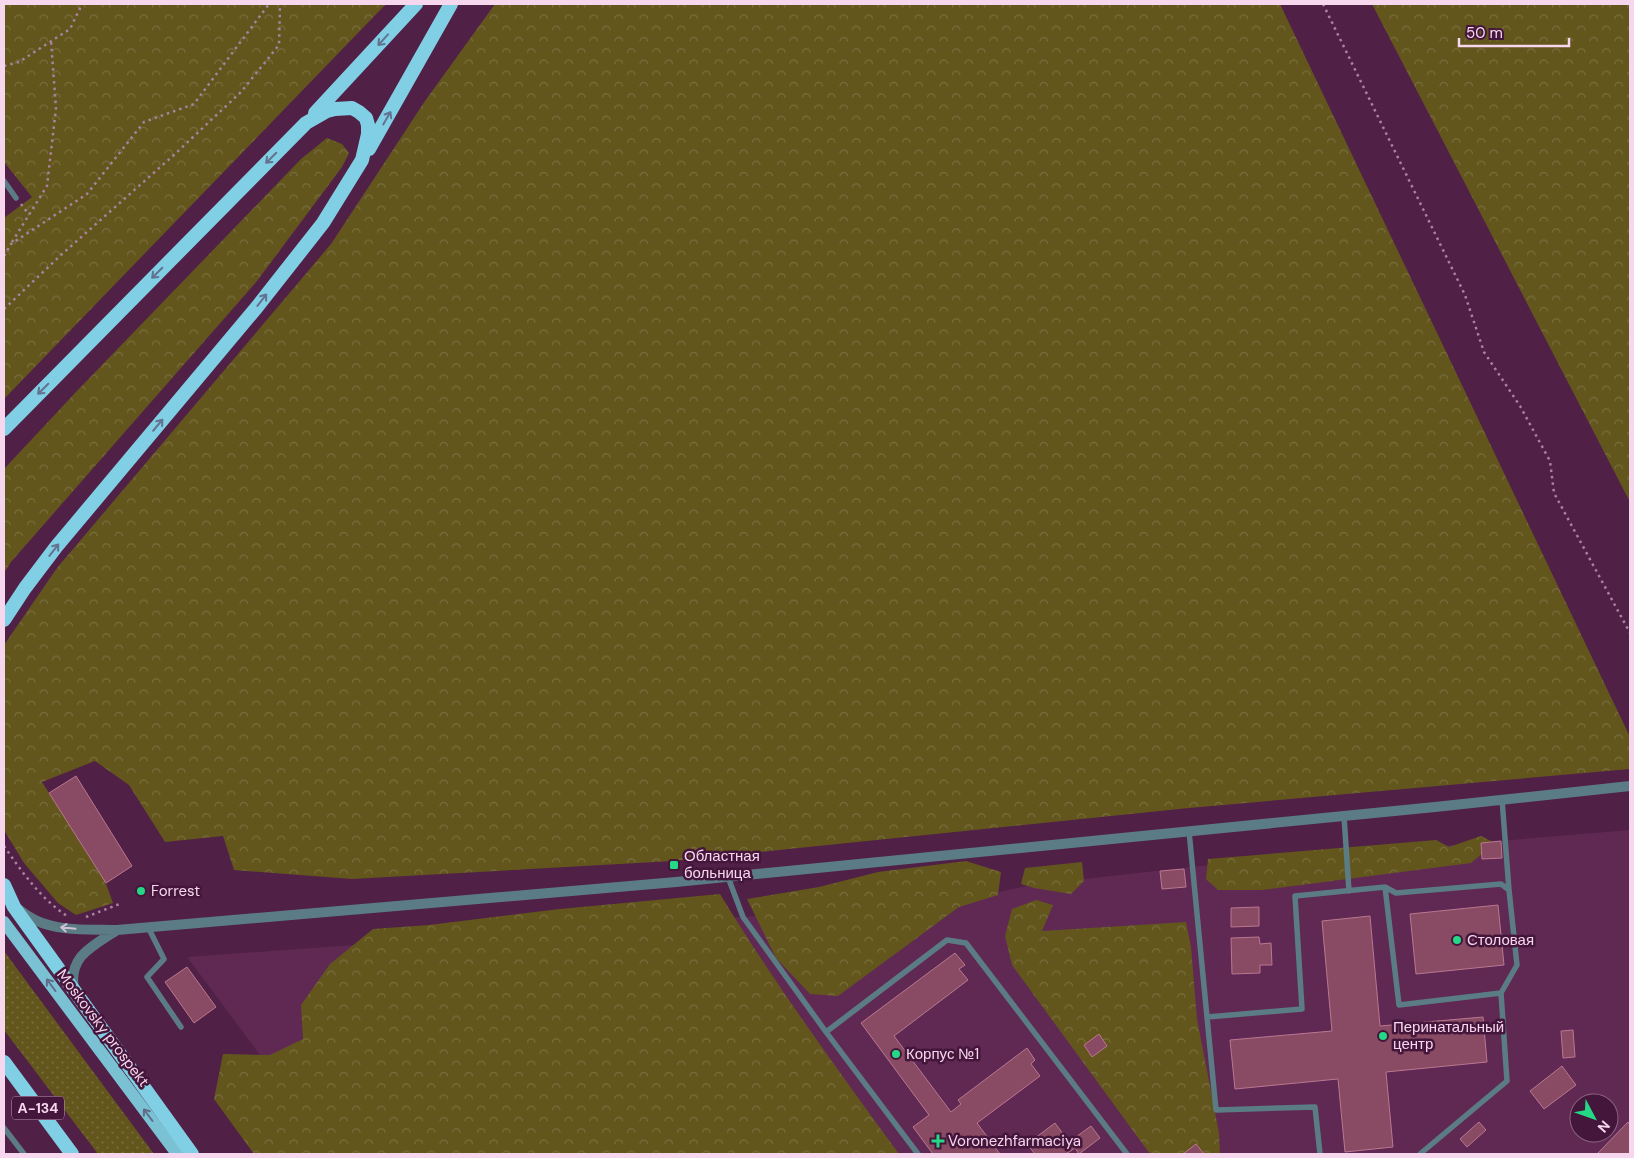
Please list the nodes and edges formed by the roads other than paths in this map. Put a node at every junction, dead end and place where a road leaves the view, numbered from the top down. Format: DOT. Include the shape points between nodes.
graph roads {
  1 [pos="416,4"];
  2 [pos="451,4"];
  3 [pos="306,123"];
  4 [pos="362,160"];
  5 [pos="4,181"];
  6 [pos="16,198"];
  7 [pos="4,429"];
  8 [pos="4,620"];
  9 [pos="1630,786"];
  10 [pos="1502,799"];
  11 [pos="1344,816"];
  12 [pos="1189,831"];
  13 [pos="728,877"];
  14 [pos="4,885"];
  15 [pos="1385,888"];
  16 [pos="1509,890"];
  17 [pos="1349,891"];
  18 [pos="4,894"];
  19 [pos="14,907"];
  20 [pos="4,922"];
  21 [pos="148,927"];
  22 [pos="117,930"];
  23 [pos="75,992"];
  24 [pos="1501,993"];
  25 [pos="1207,1017"];
  26 [pos="181,1027"];
  27 [pos="826,1032"];
  28 [pos="4,1062"];
  29 [pos="4,1128"];
  30 [pos="24,1154"];
  31 [pos="72,1154"];
  32 [pos="177,1154"];
  33 [pos="192,1154"];
  34 [pos="918,1154"];
  35 [pos="1128,1154"];
  36 [pos="1320,1154"];
  37 [pos="1420,1154"];
  1 -- 3 [label="highway, one-way"];
  4 -- 2 [label="highway, one-way"];
  3 -- 4 [label="highway" via="335,109 352,108 359,112 368,125"];
  3 -- 7 [label="highway, one-way"];
  8 -- 4 [label="highway, one-way" via="24,588 56,548 323,223"];
  5 -- 6 [label="lane"];
  9 -- 10 [label="street"];
  10 -- 11 [label="street"];
  10 -- 16 [label="lane"];
  11 -- 12 [label="street"];
  11 -- 17 [label="lane"];
  12 -- 13 [label="street"];
  12 -- 25 [label="lane"];
  13 -- 21 [label="street"];
  13 -- 27 [label="lane" via="743,917"];
  14 -- 19 [label="highway"];
  15 -- 16 [label="lane" via="1396,892 1501,884"];
  15 -- 17 [label="lane"];
  15 -- 24 [label="lane" via="1399,1005"];
  16 -- 24 [label="lane" via="1517,965"];
  17 -- 25 [label="lane" via="1295,896 1302,1009"];
  18 -- 19 [label="street"];
  22 -- 19 [label="street, one-way" via="53,926"];
  19 -- 23 [label="highway"];
  32 -- 20 [label="main road, Moskovsky prospekt, one-way"];
  21 -- 22 [label="street"];
  21 -- 26 [label="lane" via="164,959 147,977"];
  22 -- 23 [label="street" via="79,959 74,969"];
  23 -- 33 [label="highway"];
  24 -- 37 [label="lane" via="1508,1081"];
  25 -- 36 [label="lane" via="1216,1110 1315,1107"];
  27 -- 34 [label="lane"];
  27 -- 35 [label="lane" via="947,940 966,943"];
  28 -- 31 [label="highway, А-134"];
  29 -- 30 [label="lane"];
}
